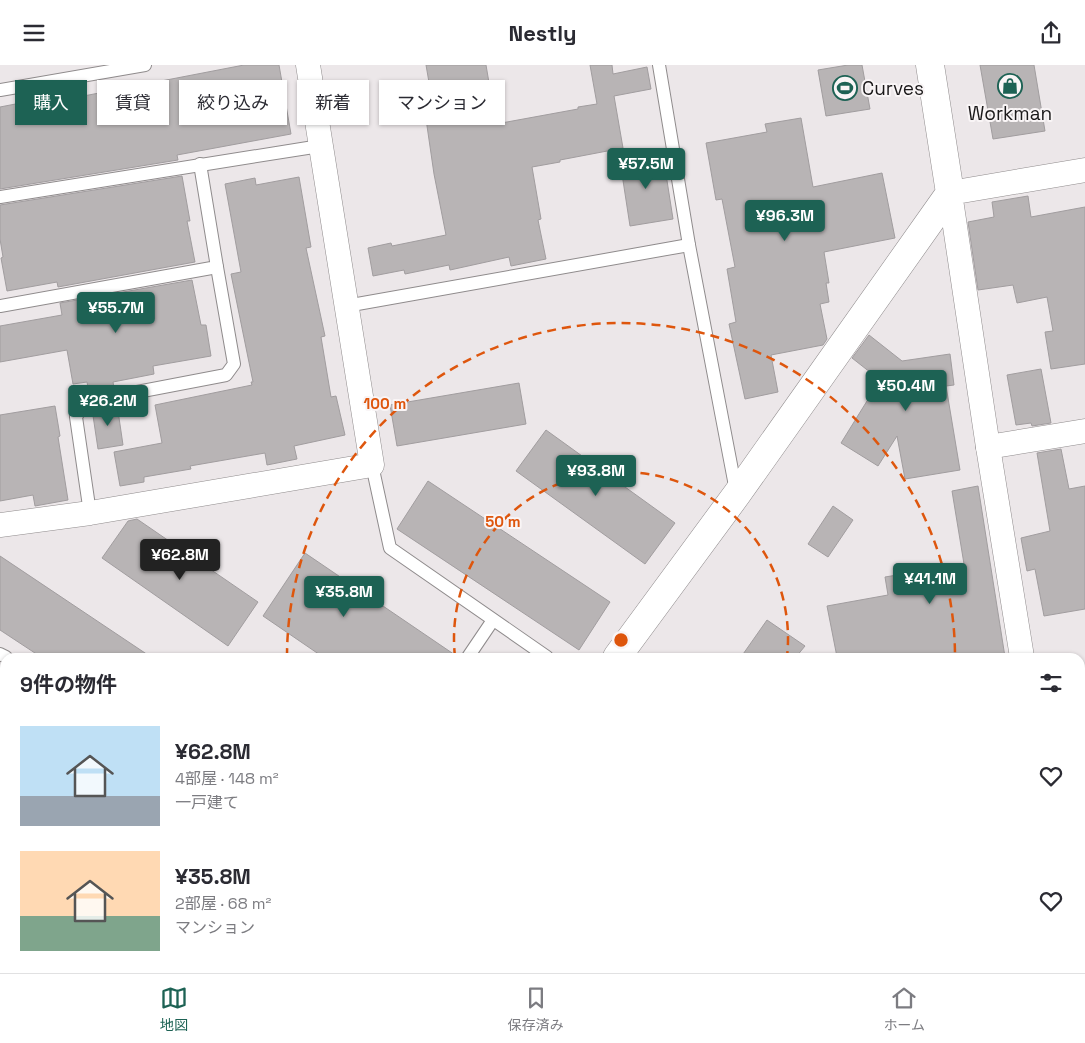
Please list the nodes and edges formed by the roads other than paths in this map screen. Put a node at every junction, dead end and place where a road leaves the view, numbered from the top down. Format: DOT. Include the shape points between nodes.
graph roads {
  1 [pos="146,65"];
  2 [pos="308,65"];
  3 [pos="659,65"];
  4 [pos="930,65"];
  5 [pos="0,90"];
  6 [pos="320,146"];
  7 [pos="200,164"];
  8 [pos="1085,170"];
  9 [pos="950,193"];
  10 [pos="0,197"];
  11 [pos="689,245"];
  12 [pos="217,267"];
  13 [pos="0,306"];
  14 [pos="346,307"];
  15 [pos="1085,431"];
  16 [pos="988,447"];
  17 [pos="372,465"];
  18 [pos="736,494"];
  19 [pos="90,513"];
  20 [pos="0,525"];
  21 [pos="493,620"];
  22 [pos="471,653"];
  23 [pos="541,653"];
  24 [pos="620,653"];
  25 [pos="1021,653"];
  1 -- 5 [label="lane"];
  2 -- 6 [label="street"];
  3 -- 11 [label="lane"];
  4 -- 9 [label="street"];
  6 -- 7 [label="lane"];
  6 -- 14 [label="street"];
  7 -- 10 [label="lane"];
  7 -- 12 [label="lane"];
  8 -- 9 [label="street"];
  9 -- 16 [label="street"];
  9 -- 18 [label="street"];
  11 -- 14 [label="lane"];
  11 -- 18 [label="lane"];
  12 -- 13 [label="lane"];
  12 -- 19 [label="lane" via="234,364 226,375 85,402 76,417"];
  14 -- 17 [label="street"];
  15 -- 16 [label="street"];
  16 -- 25 [label="street"];
  17 -- 19 [label="street"];
  17 -- 21 [label="lane" via="390,548"];
  18 -- 24 [label="street"];
  19 -- 20 [label="street"];
  21 -- 22 [label="lane"];
  21 -- 23 [label="lane"];
}
